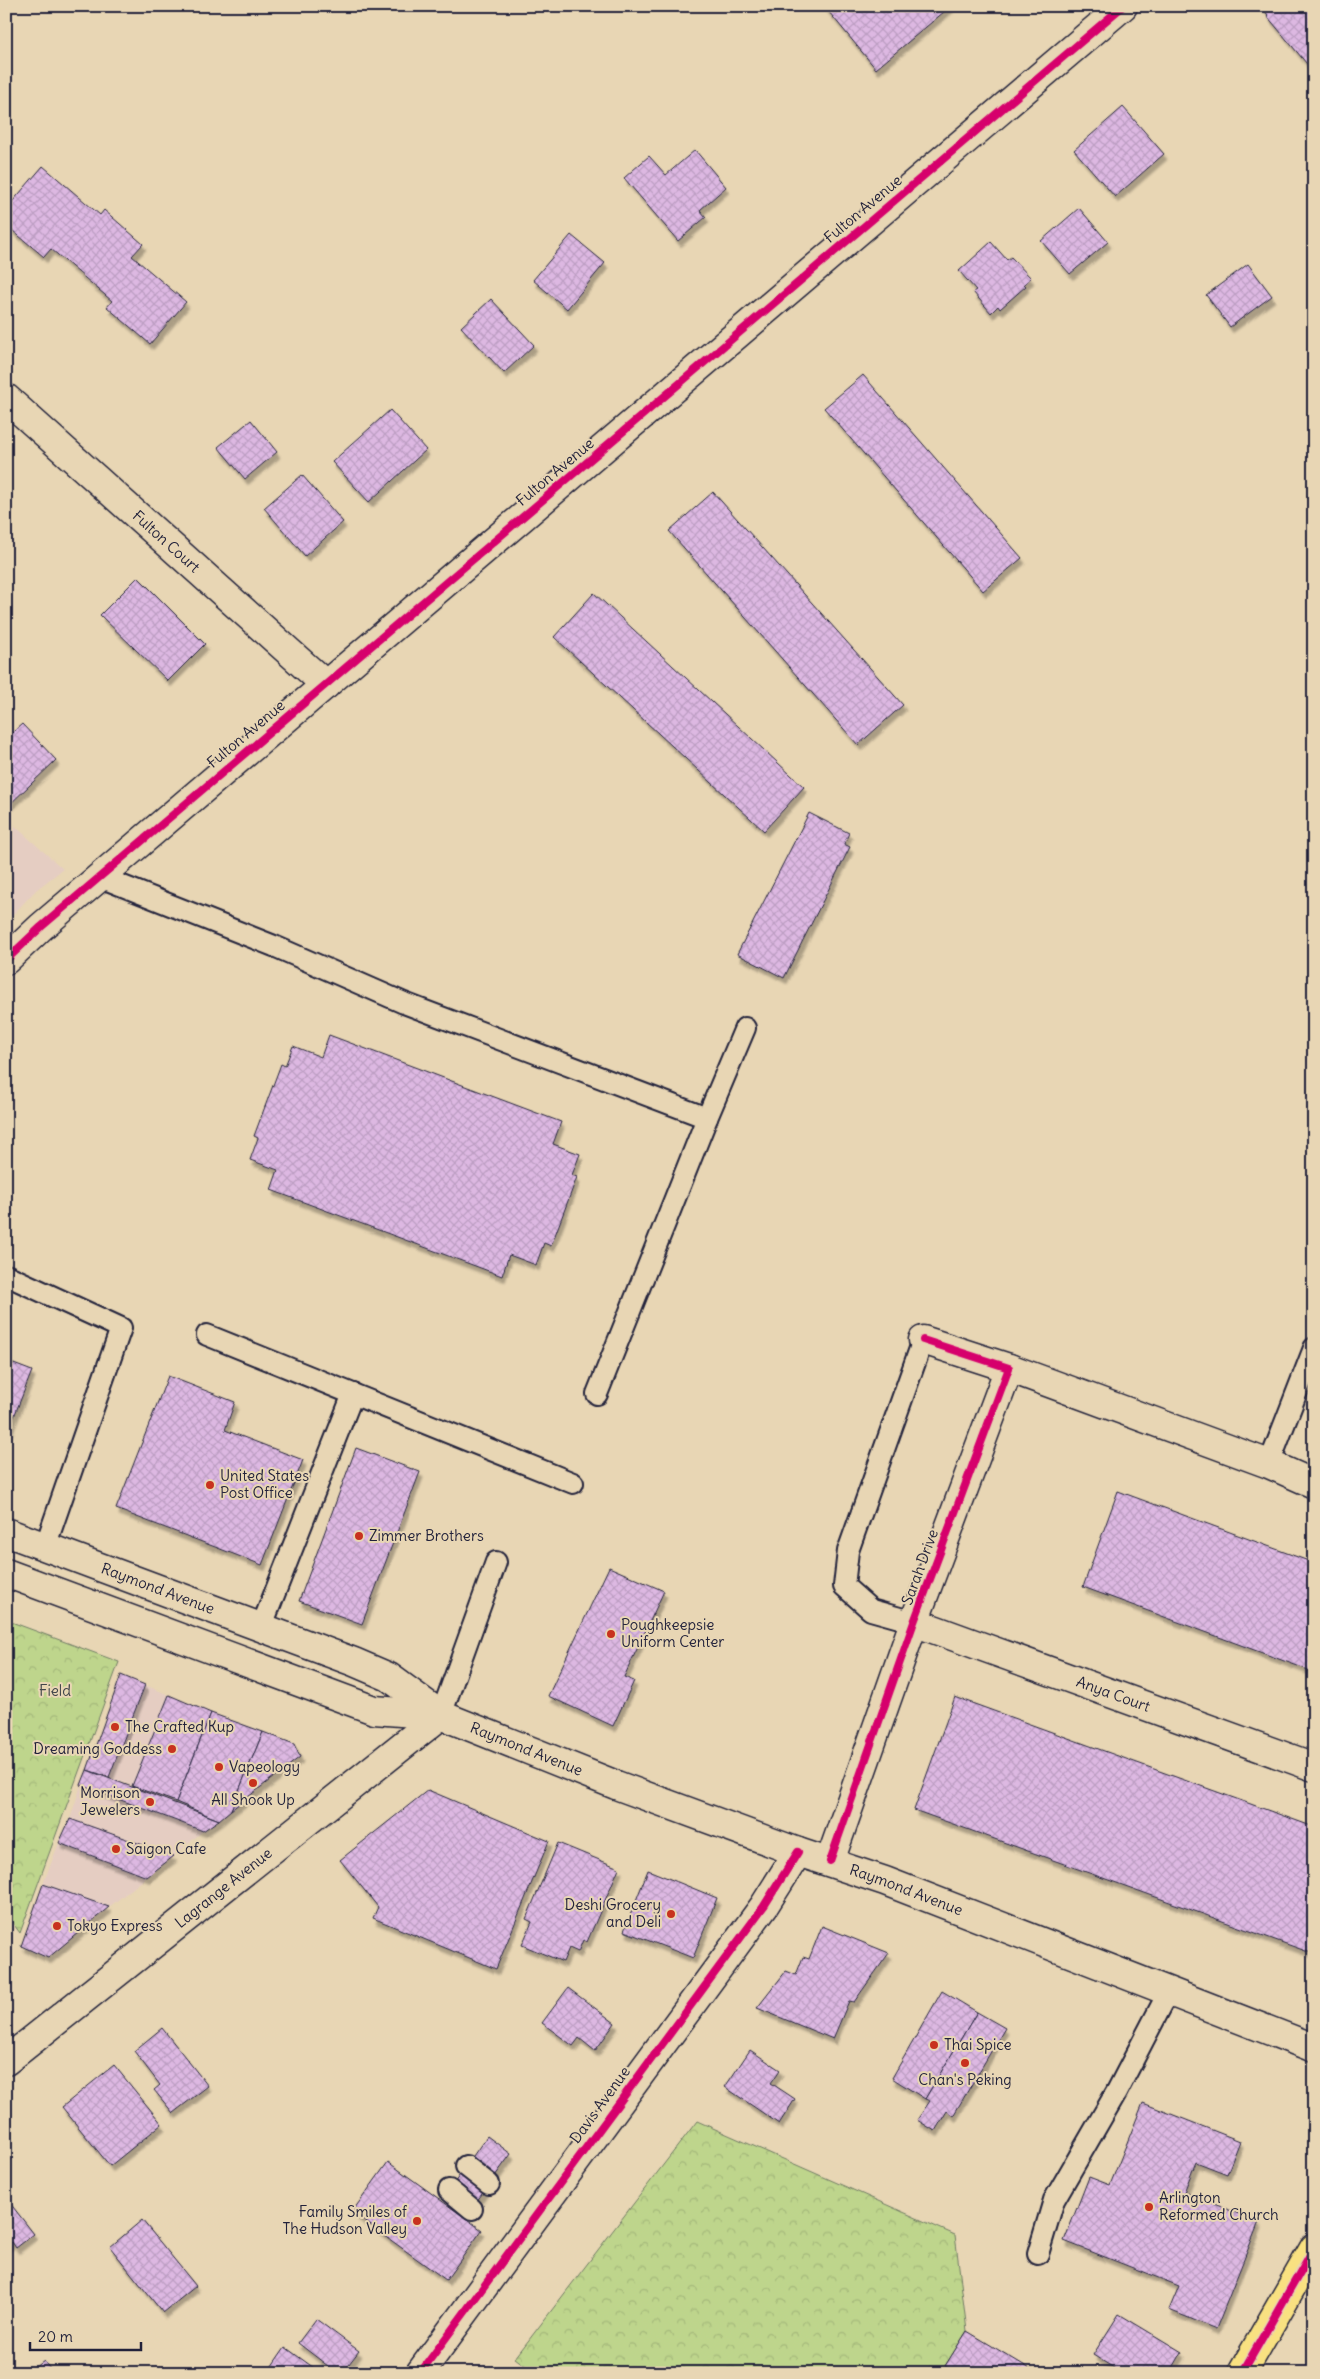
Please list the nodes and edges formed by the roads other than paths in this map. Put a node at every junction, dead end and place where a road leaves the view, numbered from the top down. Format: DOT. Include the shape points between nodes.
graph roads {
  1 [pos="1123,6"];
  2 [pos="6,398"];
  3 [pos="326,685"];
  4 [pos="100,877"];
  5 [pos="6,960"];
  6 [pos="745,1028"];
  7 [pos="707,1118"];
  8 [pos="6,1275"];
  9 [pos="207,1335"];
  10 [pos="923,1340"];
  11 [pos="1314,1348"];
  12 [pos="1009,1368"];
  13 [pos="353,1394"];
  14 [pos="598,1394"];
  15 [pos="1269,1464"];
  16 [pos="572,1483"];
  17 [pos="1314,1484"];
  18 [pos="6,1532"];
  19 [pos="45,1547"];
  20 [pos="496,1562"];
  21 [pos="6,1573"];
  22 [pos="914,1622"];
  23 [pos="261,1628"];
  24 [pos="441,1715"];
  25 [pos="1314,1767"];
  26 [pos="798,1852"];
  27 [pos="830,1861"];
  28 [pos="1169,1991"];
  29 [pos="1314,2048"];
  30 [pos="6,2062"];
  31 [pos="466,2166"];
  32 [pos="489,2184"];
  33 [pos="449,2190"];
  34 [pos="472,2209"];
  35 [pos="1314,2248"];
  36 [pos="1038,2254"];
  37 [pos="420,2373"];
  38 [pos="1242,2373"];
  1 -- 3 [label="street, Fulton Avenue"];
  2 -- 3 [label="street, Fulton Court"];
  3 -- 4 [label="street, Fulton Avenue"];
  4 -- 5 [label="street, Fulton Avenue"];
  4 -- 7 [label="lane" via="404,1002"];
  6 -- 7 [label="lane"];
  7 -- 14 [label="lane"];
  8 -- 19 [label="lane" via="121,1328"];
  9 -- 13 [label="lane"];
  10 -- 12 [label="street"];
  10 -- 22 [label="lane" via="848,1551 844,1586 871,1610"];
  11 -- 15 [label="lane"];
  12 -- 15 [label="street"];
  12 -- 22 [label="street, Sarah Drive"];
  13 -- 16 [label="lane"];
  13 -- 23 [label="lane"];
  15 -- 17 [label="street"];
  18 -- 19 [label="street, Raymond Avenue"];
  19 -- 23 [label="street, Raymond Avenue"];
  20 -- 24 [label="lane"];
  21 -- 24 [label="street, Raymond Avenue" via="374,1710"];
  22 -- 25 [label="street, Anya Court"];
  22 -- 27 [label="street, Sarah Drive"];
  23 -- 24 [label="street, Raymond Avenue" via="389,1677"];
  24 -- 26 [label="street, Raymond Avenue"];
  24 -- 30 [label="street, Lagrange Avenue"];
  26 -- 27 [label="street, Raymond Avenue"];
  26 -- 37 [label="street, Davis Avenue" via="764,1906"];
  27 -- 28 [label="street, Raymond Avenue"];
  28 -- 29 [label="street, Raymond Avenue"];
  28 -- 36 [label="lane" via="1054,2200"];
  31 -- 32 [label="lane"];
  33 -- 34 [label="lane"];
  35 -- 38 [label="highway"];
}
